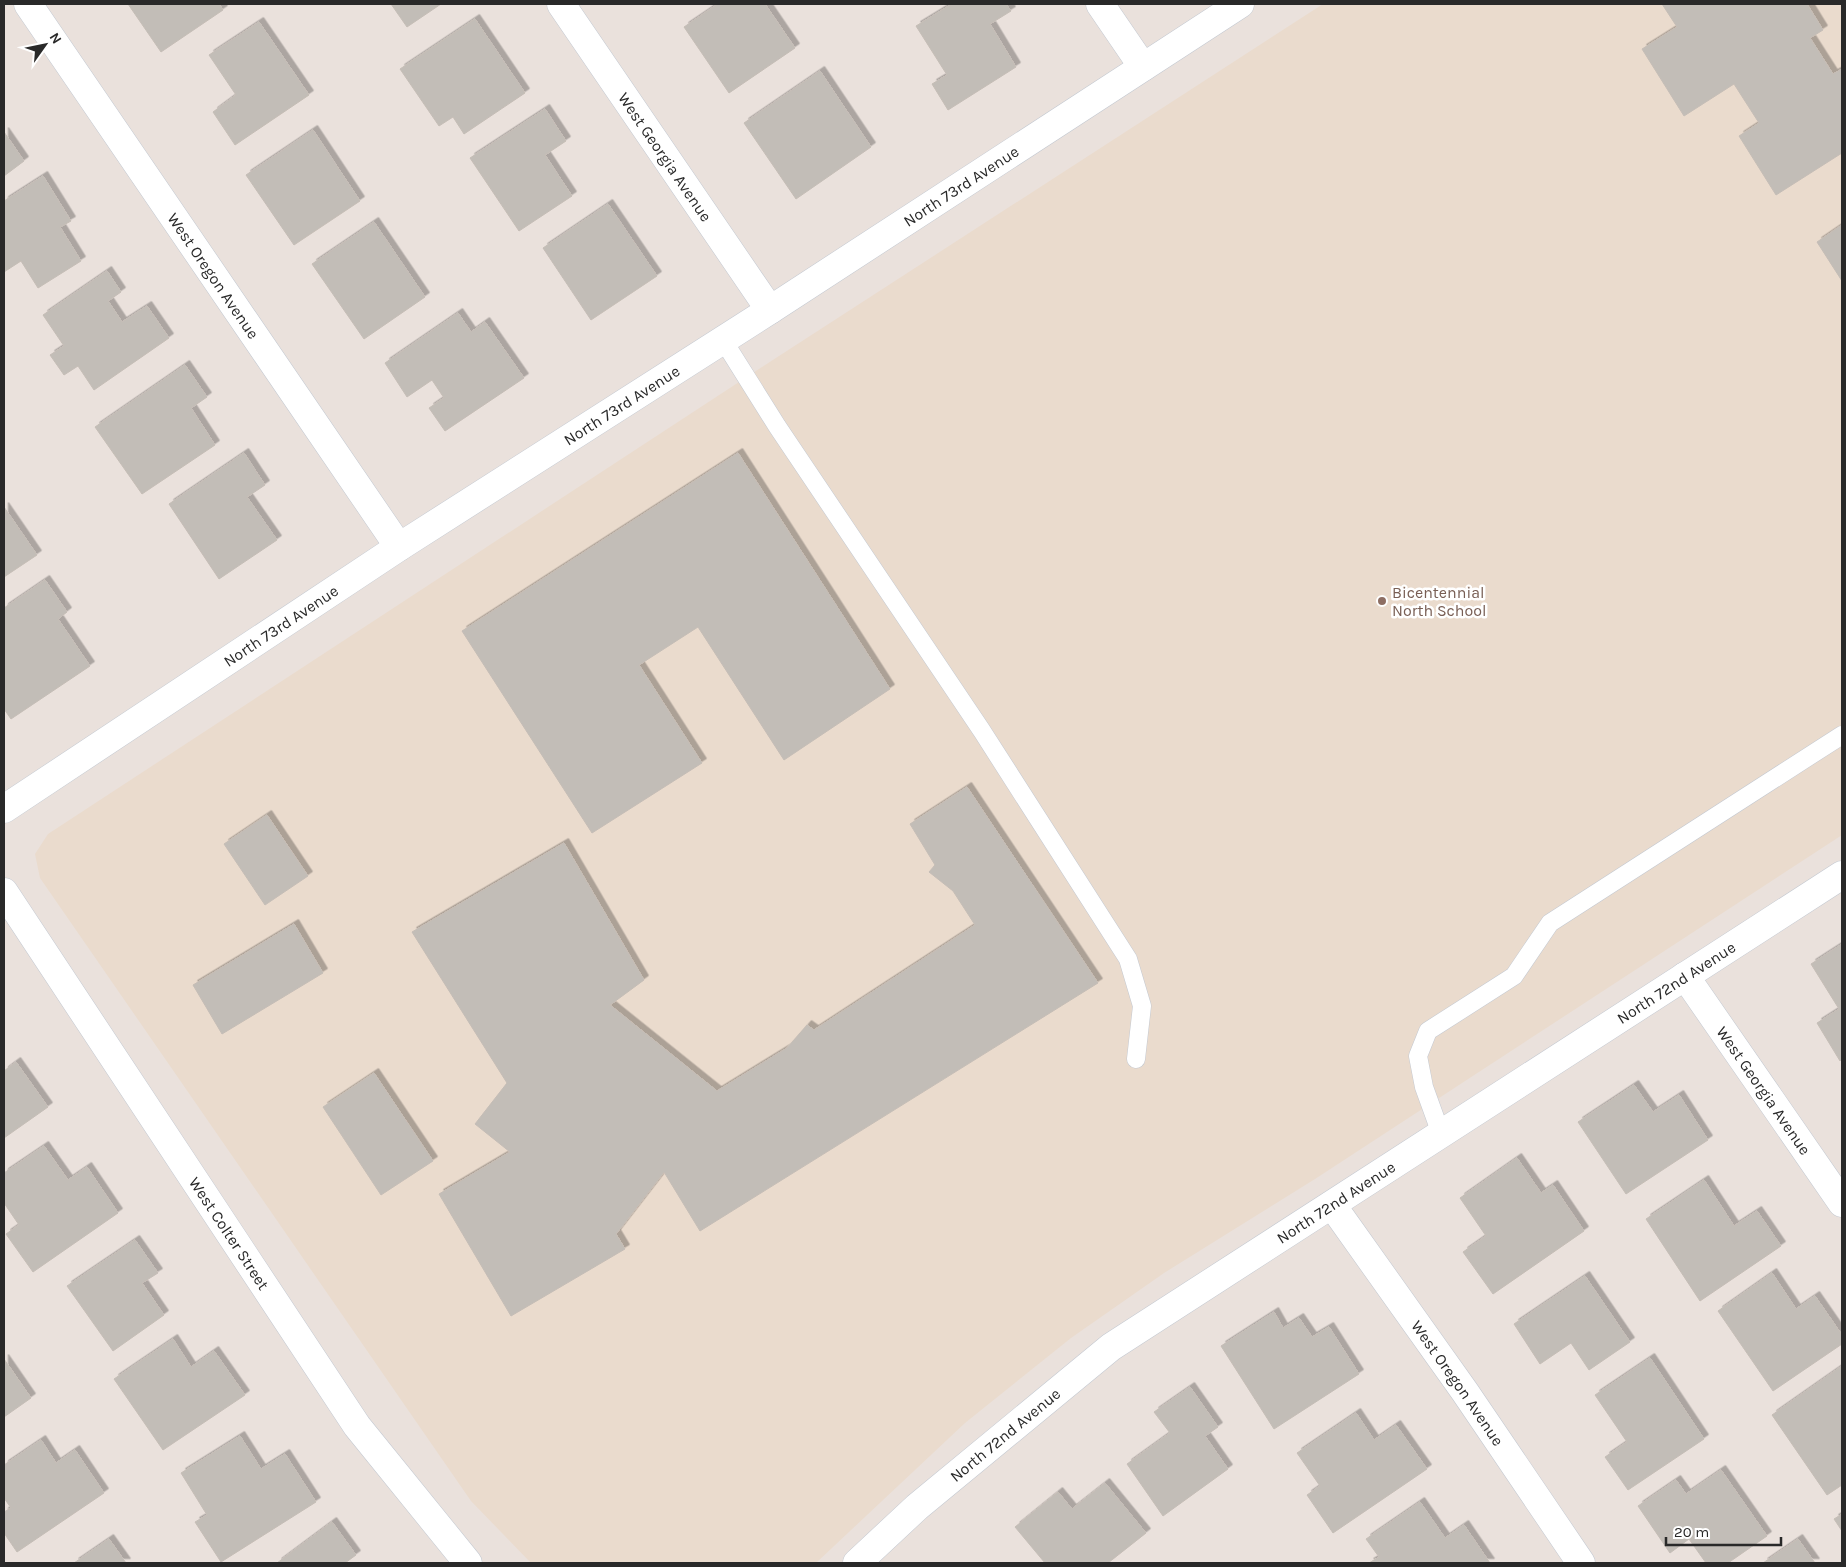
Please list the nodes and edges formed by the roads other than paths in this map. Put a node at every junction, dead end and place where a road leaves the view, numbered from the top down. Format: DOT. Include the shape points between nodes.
graph roads {
  1 [pos="28,4"];
  2 [pos="561,4"];
  3 [pos="1100,4"];
  4 [pos="1240,4"];
  5 [pos="1144,67"];
  6 [pos="770,310"];
  7 [pos="723,340"];
  8 [pos="399,546"];
  9 [pos="1842,735"];
  10 [pos="4,809"];
  11 [pos="1842,875"];
  12 [pos="4,892"];
  13 [pos="1686,976"];
  14 [pos="1136,1059"];
  15 [pos="1440,1134"];
  16 [pos="1842,1203"];
  17 [pos="1332,1205"];
  18 [pos="468,1563"];
  19 [pos="857,1563"];
  20 [pos="1581,1563"];
  1 -- 8 [label="street, West Oregon Avenue"];
  2 -- 6 [label="street, West Georgia Avenue"];
  3 -- 5 [label="street"];
  4 -- 5 [label="street, North 73rd Avenue"];
  5 -- 6 [label="street, North 73rd Avenue"];
  6 -- 7 [label="street, North 73rd Avenue"];
  7 -- 8 [label="street, North 73rd Avenue"];
  7 -- 14 [label="lane" via="982,731 1128,959 1142,1006"];
  8 -- 10 [label="street, North 73rd Avenue"];
  9 -- 15 [label="lane" via="1550,923 1514,976 1428,1031 1418,1056 1424,1087"];
  11 -- 13 [label="street, North 72nd Avenue"];
  12 -- 18 [label="street, West Colter Street" via="357,1426"];
  13 -- 15 [label="street, North 72nd Avenue"];
  13 -- 16 [label="street, West Georgia Avenue"];
  15 -- 17 [label="street, North 72nd Avenue"];
  17 -- 19 [label="street, North 72nd Avenue" via="1111,1347 917,1507"];
  17 -- 20 [label="street, West Oregon Avenue"];
}
